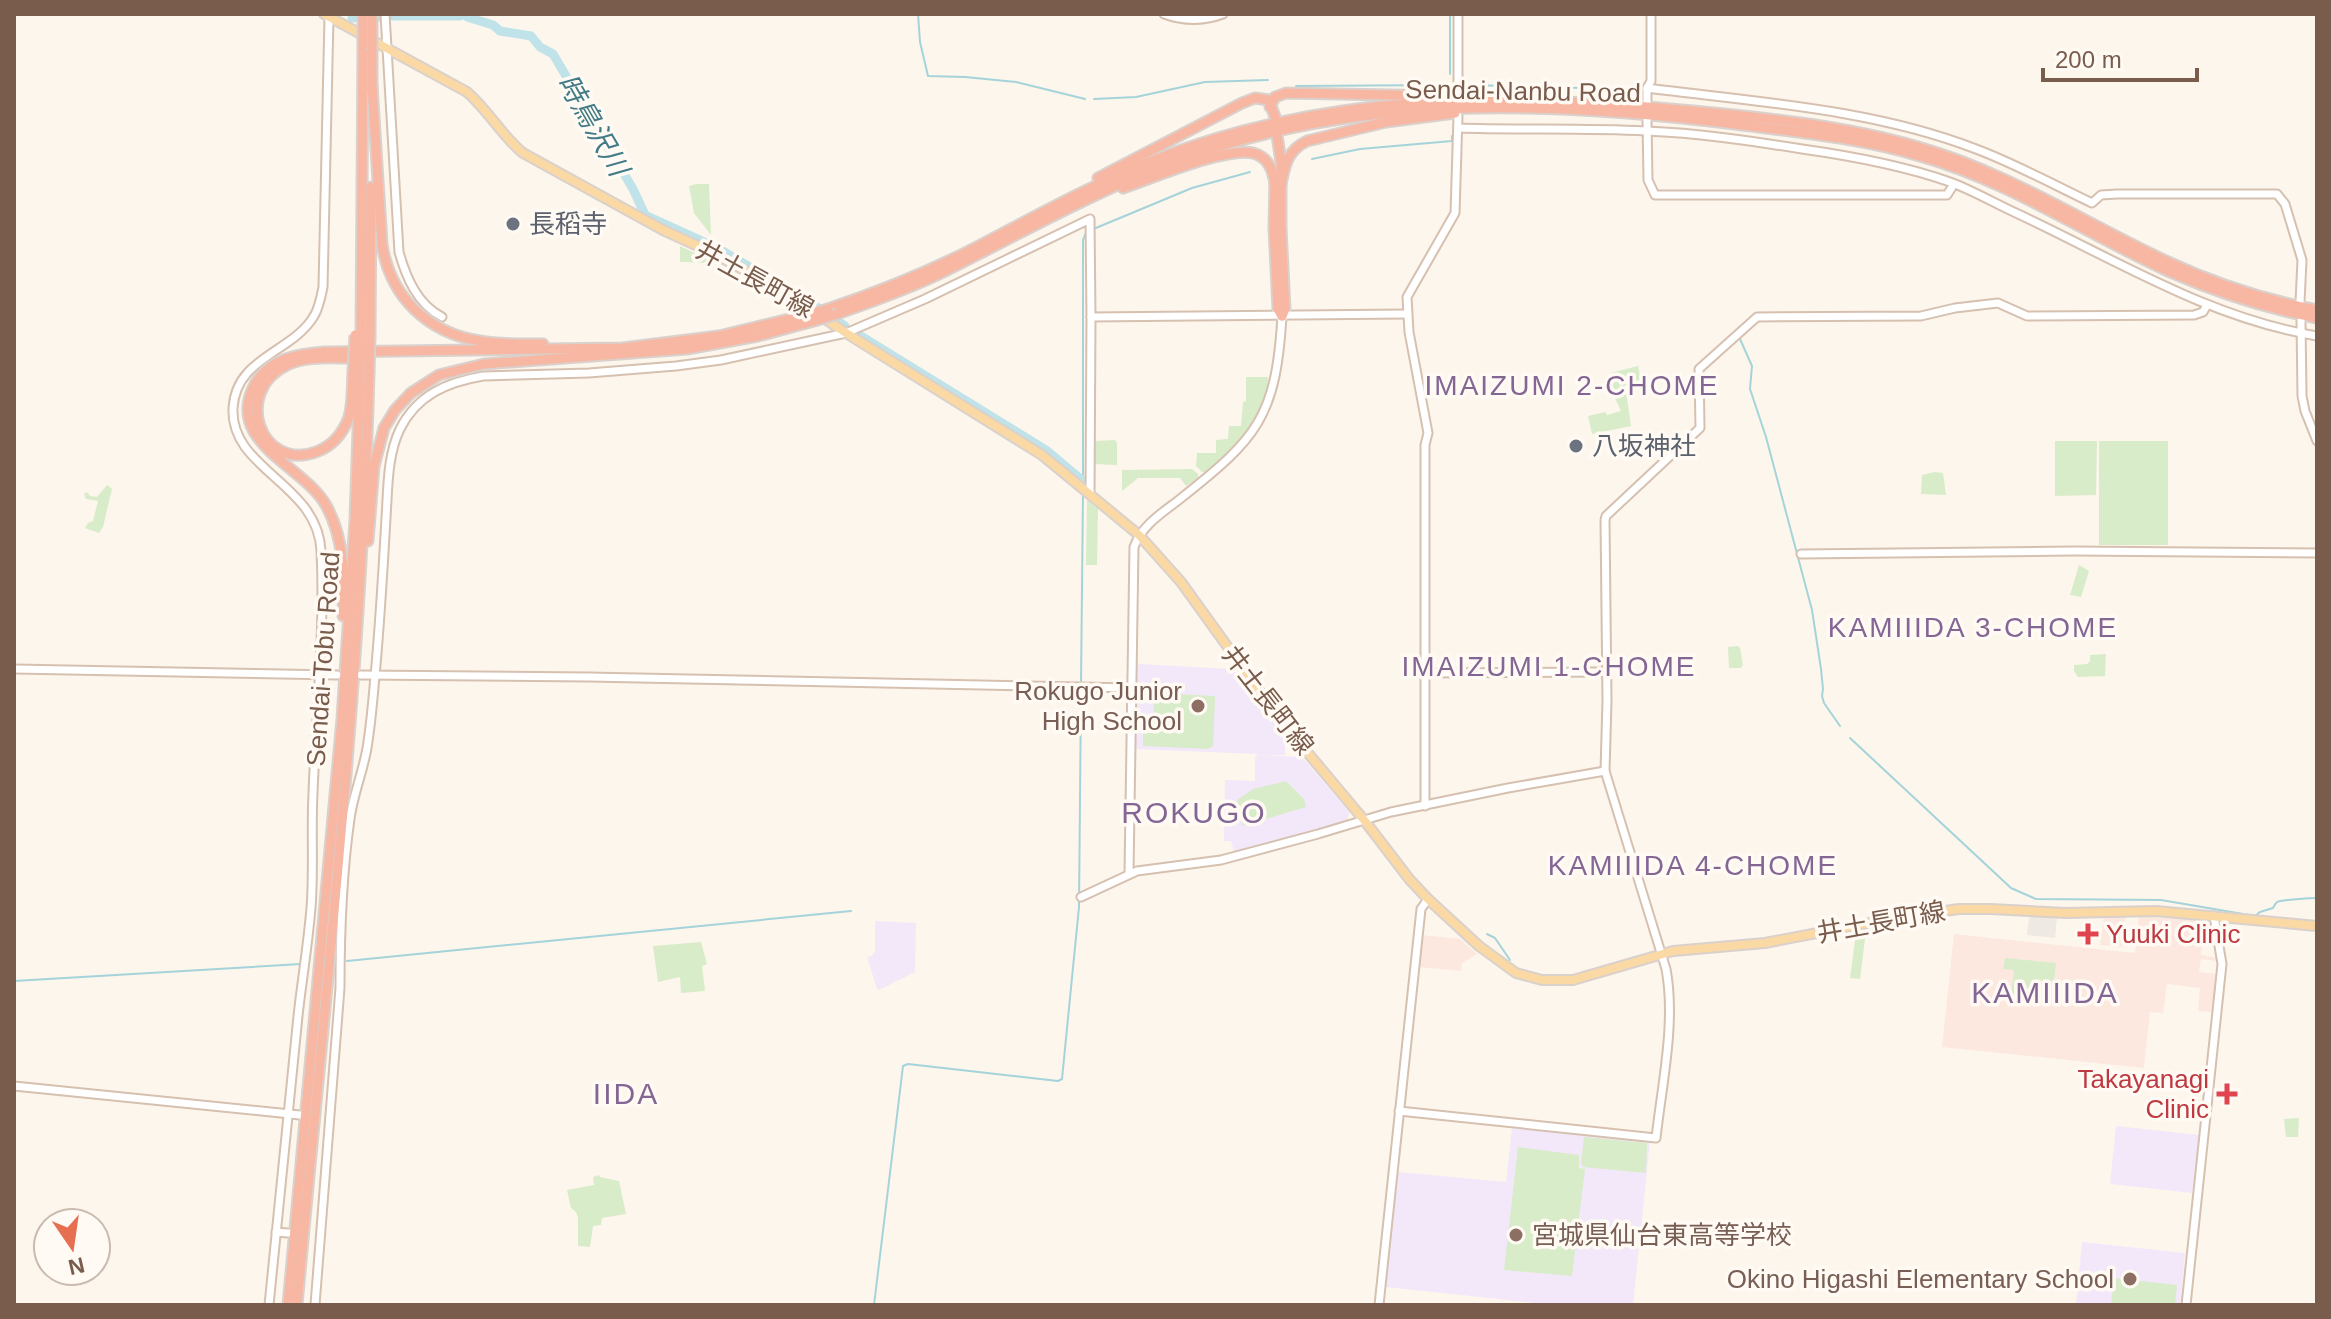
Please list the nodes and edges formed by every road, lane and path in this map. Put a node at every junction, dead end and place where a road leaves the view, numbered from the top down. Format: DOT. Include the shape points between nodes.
graph roads {
  1 [pos="368,14"];
  2 [pos="385,14"];
  3 [pos="1164,14"];
  4 [pos="1223,14"];
  5 [pos="1458,14"];
  6 [pos="1651,14"];
  7 [pos="326,15"];
  8 [pos="367,48"];
  9 [pos="387,48"];
  10 [pos="372,86"];
  11 [pos="1647,88"];
  12 [pos="1458,92"];
  13 [pos="1474,99"];
  14 [pos="1647,102"];
  15 [pos="1271,103"];
  16 [pos="1542,108"];
  17 [pos="1458,116"];
  18 [pos="1273,117"];
  19 [pos="1647,120"];
  20 [pos="1458,128"];
  21 [pos="1647,131"];
  22 [pos="1275,135"];
  23 [pos="1278,184"];
  24 [pos="1954,184"];
  25 [pos="1080,203"];
  26 [pos="1019,224"];
  27 [pos="2300,302"];
  28 [pos="2207,305"];
  29 [pos="2317,310"];
  30 [pos="832,312"];
  31 [pos="1407,314"];
  32 [pos="1282,316"];
  33 [pos="442,317"];
  34 [pos="1091,317"];
  35 [pos="810,318"];
  36 [pos="2317,318"];
  37 [pos="2301,321"];
  38 [pos="846,333"];
  39 [pos="2300,333"];
  40 [pos="362,336"];
  41 [pos="2317,336"];
  42 [pos="642,345"];
  43 [pos="592,356"];
  44 [pos="361,373"];
  45 [pos="2317,441"];
  46 [pos="1086,490"];
  47 [pos="1139,535"];
  48 [pos="2317,553"];
  49 [pos="1801,554"];
  50 [pos="357,627"];
  51 [pos="14,669"];
  52 [pos="1605,672"];
  53 [pos="1425,673"];
  54 [pos="320,674"];
  55 [pos="337,675"];
  56 [pos="361,675"];
  57 [pos="375,675"];
  58 [pos="1132,688"];
  59 [pos="342,719"];
  60 [pos="1605,771"];
  61 [pos="339,789"];
  62 [pos="1425,806"];
  63 [pos="1364,820"];
  64 [pos="1129,873"];
  65 [pos="1081,897"];
  66 [pos="1428,899"];
  67 [pos="2214,916"];
  68 [pos="2317,926"];
  69 [pos="1660,954"];
  70 [pos="323,972"];
  71 [pos="14,1086"];
  72 [pos="1399,1111"];
  73 [pos="289,1115"];
  74 [pos="300,1115"];
  75 [pos="276,1232"];
  76 [pos="288,1233"];
  77 [pos="308,1235"];
  78 [pos="320,1236"];
  79 [pos="269,1305"];
  80 [pos="288,1305"];
  81 [pos="297,1305"];
  82 [pos="315,1305"];
  83 [pos="1379,1305"];
  84 [pos="2186,1305"];
  1 -- 8 [label="highway, Sendai-Tobu Road, bridge"];
  2 -- 9 [label="street"];
  3 -- 4 [label="street" via="1195,19"];
  5 -- 12 [label="street"];
  6 -- 11 [label="street"];
  7 -- 9 [label="main road, 井土長町線"];
  7 -- 54 [label="street" via="323,287 314,317 243,376 233,411 249,454 303,503 315,524 321,548"];
  8 -- 10 [label="highway, Sendai-Tobu Road"];
  8 -- 40 [label="highway, Sendai-Tobu Road"];
  9 -- 33 [label="street" via="399,252 410,284"];
  9 -- 38 [label="main road, 井土長町線" via="467,92 523,153 776,287"];
  10 -- 40 [label="highway, Sendai-Tobu Road"];
  10 -- 42 [label="highway" via="383,254 396,288 411,308 450,334 480,342"];
  11 -- 14 [label="street"];
  11 -- 27 [label="street" via="1905,127 1976,149 2092,203 2101,195 2117,194 2277,194 2302,260"];
  13 -- 15 [label="highway" via="1298,92 1280,94"];
  13 -- 26 [label="highway, Sendai-Nanbu Road" via="1378,105 1247,129 1128,171"];
  13 -- 29 [label="highway, Sendai-Nanbu Road" via="1729,114 1894,141 1996,174 2207,279"];
  15 -- 18 [label="highway"];
  15 -- 26 [label="highway" via="1255,98 1222,112"];
  16 -- 23 [label="highway" via="1420,117 1323,136 1291,152"];
  16 -- 25 [label="highway, Sendai-Nanbu Road" via="1425,109 1301,125 1182,158"];
  16 -- 36 [label="highway, Sendai-Nanbu Road" via="1717,122 1860,141 1917,155 1992,182 2203,286"];
  17 -- 20 [label="street"];
  19 -- 21 [label="street"];
  20 -- 21 [label="street"];
  20 -- 31 [label="street" via="1455,213 1407,297"];
  21 -- 24 [label="street" via="1851,157"];
  21 -- 24 [label="street" via="1648,180 1655,195 1947,195"];
  22 -- 23 [label="highway"];
  23 -- 25 [label="highway" via="1264,159 1239,153 1190,164"];
  23 -- 32 [label="highway"];
  24 -- 28 [label="street"];
  25 -- 30 [label="highway, Sendai-Nanbu Road" via="935,276"];
  26 -- 30 [label="highway, Sendai-Nanbu Road"];
  28 -- 39 [label="street"];
  28 -- 52 [label="street" via="2194,315 2027,316 1998,303 1921,316 1757,317 1699,369 1700,428 1606,516"];
  30 -- 35 [label="highway, Sendai-Nanbu Road, bridge"];
  31 -- 32 [label="street"];
  31 -- 53 [label="street" via="1428,433"];
  32 -- 34 [label="street"];
  32 -- 47 [label="street" via="1272,394 1255,428 1229,459"];
  34 -- 38 [label="street" via="1090,219"];
  34 -- 46 [label="street"];
  35 -- 42 [label="highway, Sendai-Nanbu Road"];
  35 -- 43 [label="highway, Sendai-Nanbu Road" via="721,344"];
  37 -- 39 [label="street"];
  38 -- 46 [label="main road, 井土長町線" via="1042,455"];
  38 -- 57 [label="street" via="676,366 483,376 427,395 399,431 390,469"];
  39 -- 41 [label="street"];
  39 -- 45 [label="street" via="2302,396"];
  40 -- 44 [label="highway, Sendai-Tobu Road, bridge"];
  42 -- 59 [label="highway" via="325,352 287,358 258,381 249,406 254,432 317,493 339,536"];
  43 -- 44 [label="highway" via="294,362 273,374 260,392 257,415 264,435 297,455 326,448 349,415"];
  43 -- 50 [label="highway" via="462,368 430,380 403,401 384,428 376,452 364,606"];
  44 -- 50 [label="highway, Sendai-Tobu Road"];
  44 -- 59 [label="highway, Sendai-Tobu Road"];
  46 -- 47 [label="main road, 井土長町線"];
  47 -- 58 [label="street" via="1134,547"];
  47 -- 63 [label="main road, 井土長町線"];
  48 -- 49 [label="street"];
  50 -- 61 [label="highway, Sendai-Tobu Road"];
  51 -- 54 [label="street"];
  52 -- 53 [label="street"];
  52 -- 60 [label="street"];
  53 -- 62 [label="street"];
  54 -- 55 [label="street"];
  54 -- 73 [label="street" via="311,907"];
  56 -- 57 [label="street"];
  57 -- 58 [label="street"];
  57 -- 78 [label="street" via="345,865"];
  58 -- 64 [label="street"];
  59 -- 61 [label="highway, Sendai-Tobu Road"];
  60 -- 62 [label="street"];
  60 -- 69 [label="street"];
  61 -- 70 [label="highway, Sendai-Tobu Road"];
  62 -- 63 [label="street"];
  63 -- 64 [label="street" via="1221,860"];
  63 -- 66 [label="main road, 井土長町線"];
  64 -- 65 [label="street"];
  66 -- 69 [label="main road, 井土長町線" via="1494,958 1533,978 1573,980"];
  66 -- 72 [label="street" via="1421,909"];
  67 -- 68 [label="main road, 井土長町線"];
  67 -- 69 [label="main road, 井土長町線" via="1959,909 1765,943"];
  67 -- 84 [label="street" via="2222,964"];
  69 -- 72 [label="street" via="1670,1000 1656,1138"];
  70 -- 80 [label="highway, Sendai-Tobu Road"];
  70 -- 81 [label="highway, Sendai-Tobu Road"];
  71 -- 73 [label="street"];
  72 -- 83 [label="street"];
  73 -- 74 [label="street"];
  73 -- 75 [label="street"];
  75 -- 76 [label="street"];
  75 -- 79 [label="street"];
  77 -- 78 [label="street"];
  78 -- 82 [label="street"];
}
